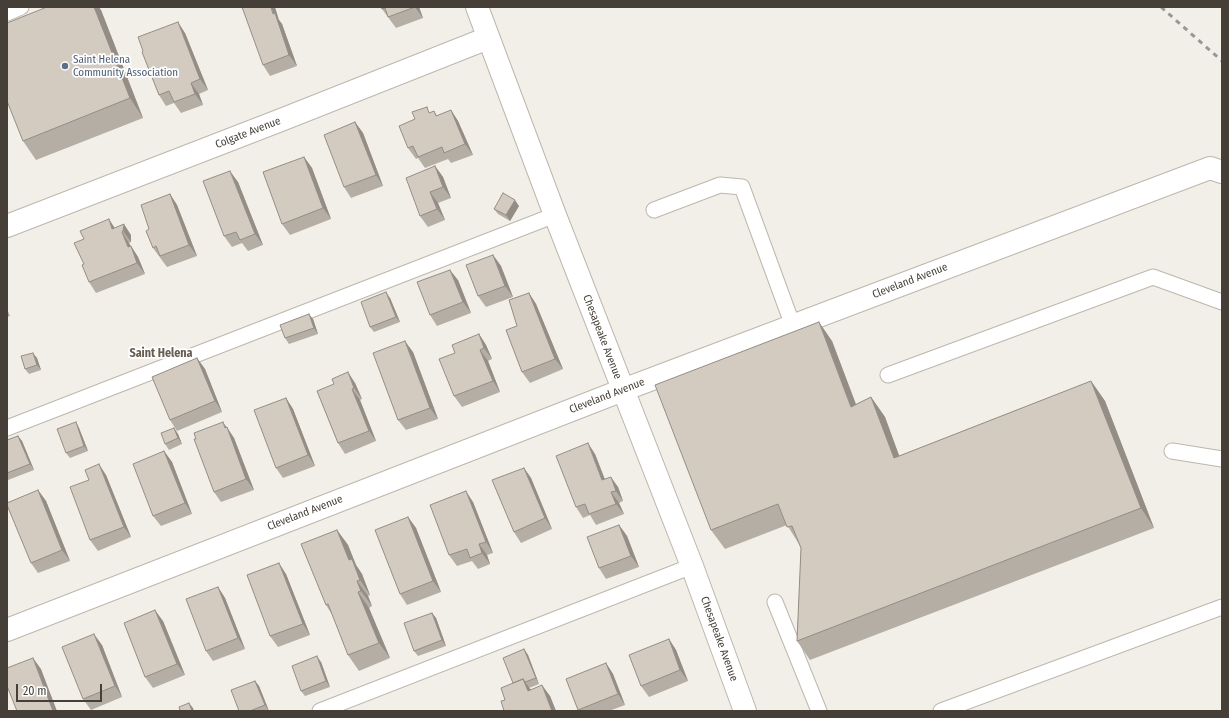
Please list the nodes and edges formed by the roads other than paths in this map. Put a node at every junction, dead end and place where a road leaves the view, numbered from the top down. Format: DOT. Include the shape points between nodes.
graph roads {
  1 [pos="21,7"];
  2 [pos="476,7"];
  3 [pos="7,13"];
  4 [pos="488,38"];
  5 [pos="1216,170"];
  6 [pos="654,210"];
  7 [pos="555,215"];
  8 [pos="7,226"];
  9 [pos="1222,302"];
  10 [pos="793,326"];
  11 [pos="888,375"];
  12 [pos="623,390"];
  13 [pos="7,428"];
  14 [pos="1172,451"];
  15 [pos="1222,459"];
  16 [pos="692,566"];
  17 [pos="775,602"];
  18 [pos="1222,607"];
  19 [pos="7,630"];
  20 [pos="320,711"];
  21 [pos="745,711"];
  22 [pos="819,711"];
  23 [pos="941,711"];
  1 -- 3 [label="lane"];
  2 -- 4 [label="street, Chesapeake Avenue"];
  4 -- 7 [label="street, Chesapeake Avenue"];
  4 -- 8 [label="street, Colgate Avenue"];
  5 -- 10 [label="street, Cleveland Avenue"];
  6 -- 10 [label="lane" via="720,185 742,187"];
  7 -- 12 [label="street, Chesapeake Avenue"];
  7 -- 13 [label="lane"];
  9 -- 11 [label="lane" via="1153,277"];
  10 -- 12 [label="street, Cleveland Avenue"];
  12 -- 16 [label="street, Chesapeake Avenue"];
  12 -- 19 [label="street, Cleveland Avenue"];
  14 -- 15 [label="lane"];
  16 -- 20 [label="lane"];
  16 -- 21 [label="street, Chesapeake Avenue"];
  17 -- 22 [label="lane"];
  18 -- 23 [label="lane"];
}
